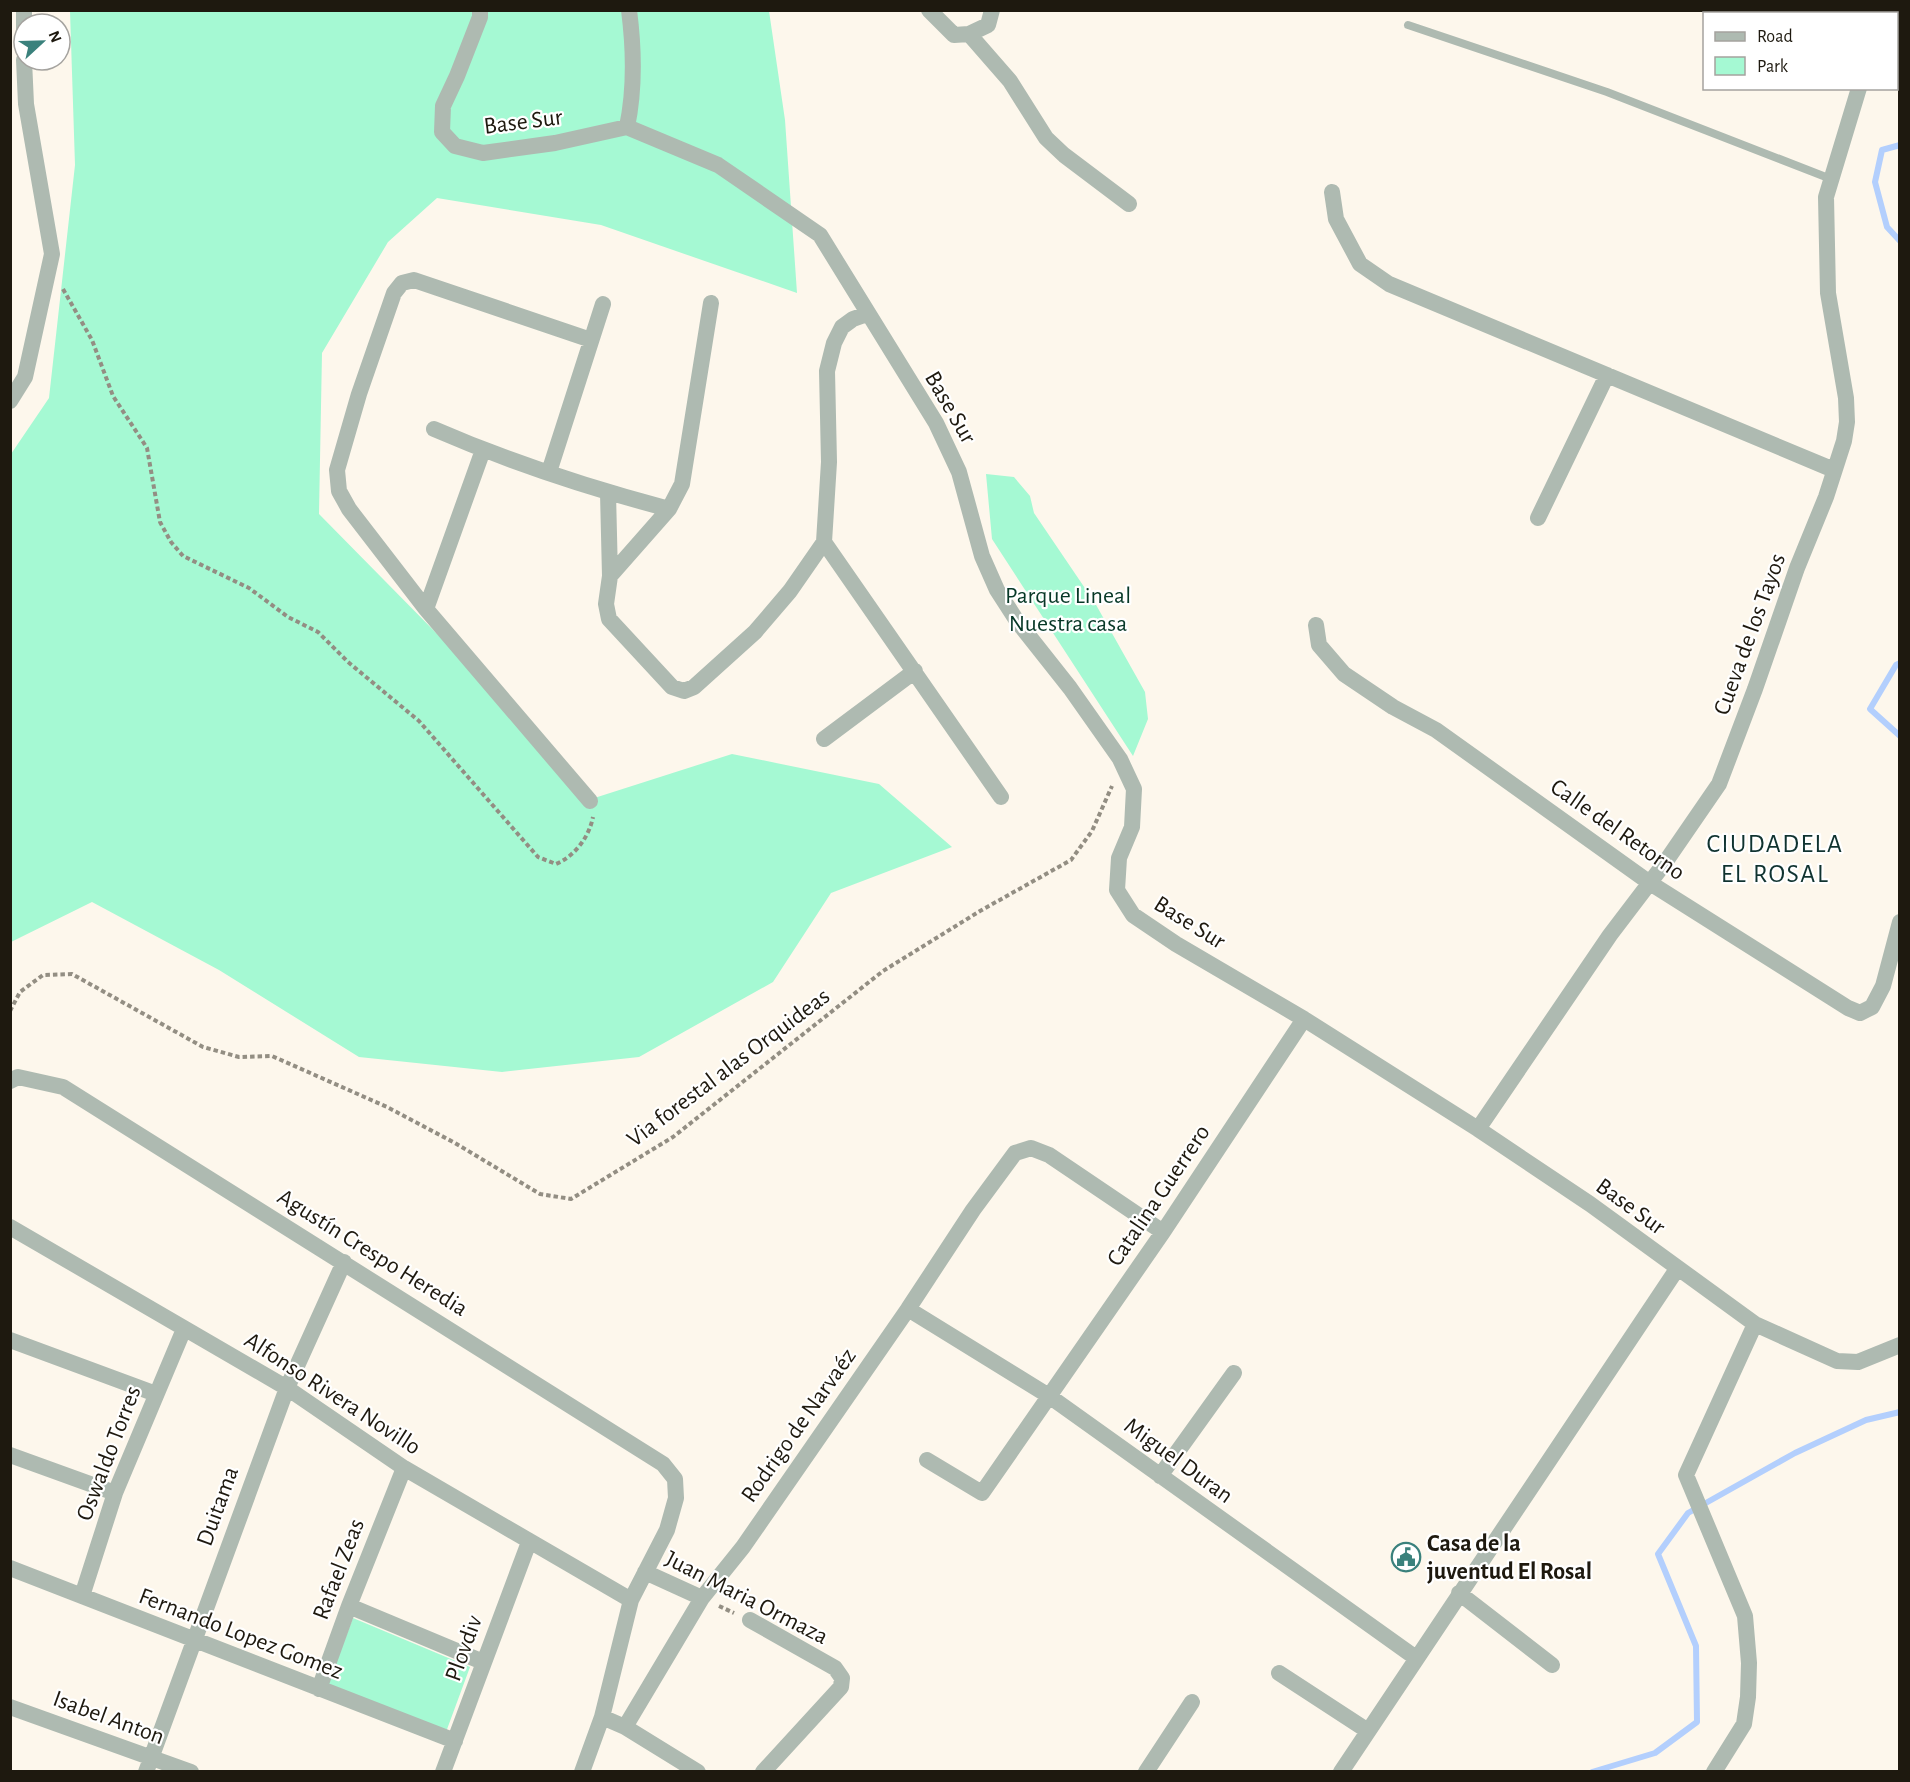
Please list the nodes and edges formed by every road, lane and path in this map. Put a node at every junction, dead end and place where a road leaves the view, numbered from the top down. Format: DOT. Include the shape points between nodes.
graph roads {
  1 [pos="480,10"];
  2 [pos="629,10"];
  3 [pos="929,10"];
  4 [pos="992,10"];
  5 [pos="1408,25"];
  6 [pos="969,34"];
  7 [pos="25,72"];
  8 [pos="1858,90"];
  9 [pos="627,127"];
  10 [pos="1831,179"];
  11 [pos="1332,192"];
  12 [pos="1129,204"];
  13 [pos="60,283"];
  14 [pos="711,303"];
  15 [pos="603,304"];
  16 [pos="867,314"];
  17 [pos="591,340"];
  18 [pos="18,373"];
  19 [pos="1607,375"];
  20 [pos="10,401"];
  21 [pos="434,429"];
  22 [pos="483,450"];
  23 [pos="1834,470"];
  24 [pos="549,472"];
  25 [pos="608,493"];
  26 [pos="669,509"];
  27 [pos="1538,518"];
  28 [pos="824,542"];
  29 [pos="610,576"];
  30 [pos="426,609"];
  31 [pos="1316,625"];
  32 [pos="915,671"];
  33 [pos="824,739"];
  34 [pos="1120,759"];
  35 [pos="1001,797"];
  36 [pos="590,801"];
  37 [pos="1650,883"];
  38 [pos="1899,922"];
  39 [pos="10,1011"];
  40 [pos="1304,1018"];
  41 [pos="14,1079"];
  42 [pos="1478,1129"];
  43 [pos="10,1227"];
  44 [pos="1163,1232"];
  45 [pos="344,1262"];
  46 [pos="1677,1269"];
  47 [pos="908,1309"];
  48 [pos="1755,1324"];
  49 [pos="183,1329"];
  50 [pos="10,1340"];
  51 [pos="1899,1345"];
  52 [pos="1234,1372"];
  53 [pos="287,1388"];
  54 [pos="156,1394"];
  55 [pos="1049,1396"];
  56 [pos="10,1455"];
  57 [pos="927,1460"];
  58 [pos="404,1468"];
  59 [pos="1160,1476"];
  60 [pos="115,1493"];
  61 [pos="529,1542"];
  62 [pos="10,1568"];
  63 [pos="645,1572"];
  64 [pos="1459,1593"];
  65 [pos="82,1596"];
  66 [pos="702,1598"];
  67 [pos="631,1600"];
  68 [pos="349,1606"];
  69 [pos="750,1620"];
  70 [pos="193,1641"];
  71 [pos="1416,1658"];
  72 [pos="483,1662"];
  73 [pos="1552,1665"];
  74 [pos="1279,1673"];
  75 [pos="319,1689"];
  76 [pos="1192,1702"];
  77 [pos="10,1707"];
  78 [pos="602,1717"];
  79 [pos="625,1727"];
  80 [pos="1368,1731"];
  81 [pos="455,1741"];
  82 [pos="149,1764"];
  83 [pos="191,1772"];
  84 [pos="443,1772"];
  85 [pos="582,1772"];
  86 [pos="698,1772"];
  87 [pos="763,1772"];
  88 [pos="1146,1772"];
  89 [pos="1341,1772"];
  90 [pos="1714,1772"];
  1 -- 9 [label="street, Base Sur" via="443,106 442,132 455,146 483,153"];
  2 -- 9 [label="street" via="633,39 632,104"];
  3 -- 6 [label="street" via="954,35"];
  4 -- 6 [label="street" via="988,25"];
  5 -- 10 [label="lane" via="1607,92"];
  6 -- 12 [label="street" via="1010,81 1046,138"];
  7 -- 18 [label="street" via="26,104 52,254"];
  8 -- 10 [label="street, Cueva de los Tayos"];
  9 -- 16 [label="street, Base Sur" via="718,165 820,235"];
  10 -- 23 [label="street, Cueva de los Tayos" via="1826,197 1828,293 1847,423"];
  11 -- 19 [label="street" via="1336,219 1360,264 1389,284"];
  13 -- 36 [label="path" via="92,340 112,396 147,448 160,522 183,556 249,588 288,617 318,632 419,721 538,857 556,864 572,854 591,830 594,814"];
  14 -- 26 [label="street" via="682,484"];
  15 -- 17 [label="street"];
  16 -- 28 [label="street" via="842,327 827,371 829,462"];
  16 -- 34 [label="street, Base Sur" via="936,423 959,472 982,556 997,590"];
  17 -- 24 [label="street"];
  17 -- 30 [label="street" via="414,280 402,283 394,293 359,394 338,470 339,491"];
  18 -- 20 [label="street"];
  19 -- 23 [label="street"];
  19 -- 27 [label="street"];
  21 -- 22 [label="street"];
  22 -- 24 [label="street"];
  22 -- 30 [label="street"];
  23 -- 37 [label="street, Cueva de los Tayos" via="1719,784"];
  24 -- 25 [label="street"];
  25 -- 26 [label="street"];
  25 -- 29 [label="street"];
  26 -- 29 [label="street"];
  28 -- 29 [label="street" via="755,633 694,687 684,691 672,687 609,620 606,604"];
  28 -- 32 [label="street"];
  30 -- 36 [label="street"];
  31 -- 37 [label="street, Calle del Retorno" via="1319,645 1344,674 1436,730"];
  32 -- 33 [label="street"];
  32 -- 35 [label="street"];
  34 -- 39 [label="path, Via forestal alas Orquideas" via="1092,831 1071,860 883,971 672,1137 572,1199 540,1194 387,1107 272,1056 239,1057 203,1047 72,974 43,975 20,992"];
  34 -- 40 [label="street, Base Sur" via="1134,789 1132,827 1119,858 1117,890 1133,915"];
  37 -- 38 [label="street, Calle del Retorno" via="1860,1013 1872,1007 1883,986"];
  37 -- 42 [label="street, Cueva de los Tayos"];
  40 -- 42 [label="street, Base Sur"];
  40 -- 44 [label="street, Catalina Guerrero"];
  41 -- 45 [label="street, Agustín Crespo Heredia" via="63,1087"];
  42 -- 46 [label="street, Base Sur" via="1590,1204"];
  43 -- 49 [label="street, Alfonso Rivera Novillo"];
  44 -- 47 [label="street, Rodrigo de Narvaéz" via="1049,1155 1031,1148 1015,1153"];
  44 -- 55 [label="street, Catalina Guerrero"];
  45 -- 53 [label="street, Duitama"];
  45 -- 63 [label="street, Agustín Crespo Heredia" via="663,1464 675,1479 676,1498 667,1530"];
  46 -- 48 [label="street, Base Sur"];
  46 -- 64 [label="street"];
  47 -- 55 [label="street, Miguel Duran"];
  47 -- 66 [label="street, Rodrigo de Narvaéz" via="743,1547"];
  48 -- 51 [label="street, Base Sur" via="1837,1361 1857,1362"];
  48 -- 90 [label="street" via="1686,1475 1745,1616 1749,1663 1743,1724"];
  49 -- 53 [label="street, Alfonso Rivera Novillo"];
  49 -- 54 [label="street, Oswaldo Torres"];
  50 -- 54 [label="street"];
  52 -- 59 [label="street"];
  53 -- 58 [label="street, Alfonso Rivera Novillo"];
  53 -- 70 [label="street, Duitama"];
  54 -- 60 [label="street, Oswaldo Torres"];
  55 -- 57 [label="street, Catalina Guerrero" via="982,1493"];
  55 -- 59 [label="street, Miguel Duran"];
  56 -- 60 [label="street"];
  58 -- 61 [label="street, Alfonso Rivera Novillo"];
  58 -- 68 [label="street, Rafael Zeas"];
  59 -- 71 [label="street, Miguel Duran"];
  60 -- 65 [label="street, Oswaldo Torres"];
  61 -- 67 [label="street, Alfonso Rivera Novillo"];
  61 -- 72 [label="street, Plovdiv"];
  62 -- 65 [label="street, Fernando Lopez Gomez"];
  63 -- 66 [label="street, Juan Maria Ormaza"];
  63 -- 67 [label="street"];
  64 -- 71 [label="street"];
  64 -- 73 [label="street"];
  65 -- 70 [label="street, Fernando Lopez Gomez"];
  66 -- 69 [label="path, Juan Maria Ormaza"];
  66 -- 79 [label="street, Rodrigo de Narvaéz"];
  67 -- 78 [label="street"];
  68 -- 72 [label="street"];
  68 -- 75 [label="street, Rafael Zeas"];
  69 -- 87 [label="street, Juan Maria Ormaza" via="835,1668 842,1678 841,1687"];
  70 -- 75 [label="street, Fernando Lopez Gomez"];
  70 -- 82 [label="street, Duitama"];
  71 -- 80 [label="street"];
  72 -- 81 [label="street, Plovdiv"];
  74 -- 80 [label="street"];
  75 -- 81 [label="street, Fernando Lopez Gomez"];
  76 -- 88 [label="street"];
  77 -- 82 [label="street, Isabel Anton"];
  78 -- 79 [label="street"];
  78 -- 85 [label="street"];
  79 -- 86 [label="street"];
  80 -- 89 [label="street"];
  81 -- 84 [label="street, Plovdiv"];
  82 -- 83 [label="street, Isabel Anton"];
}
